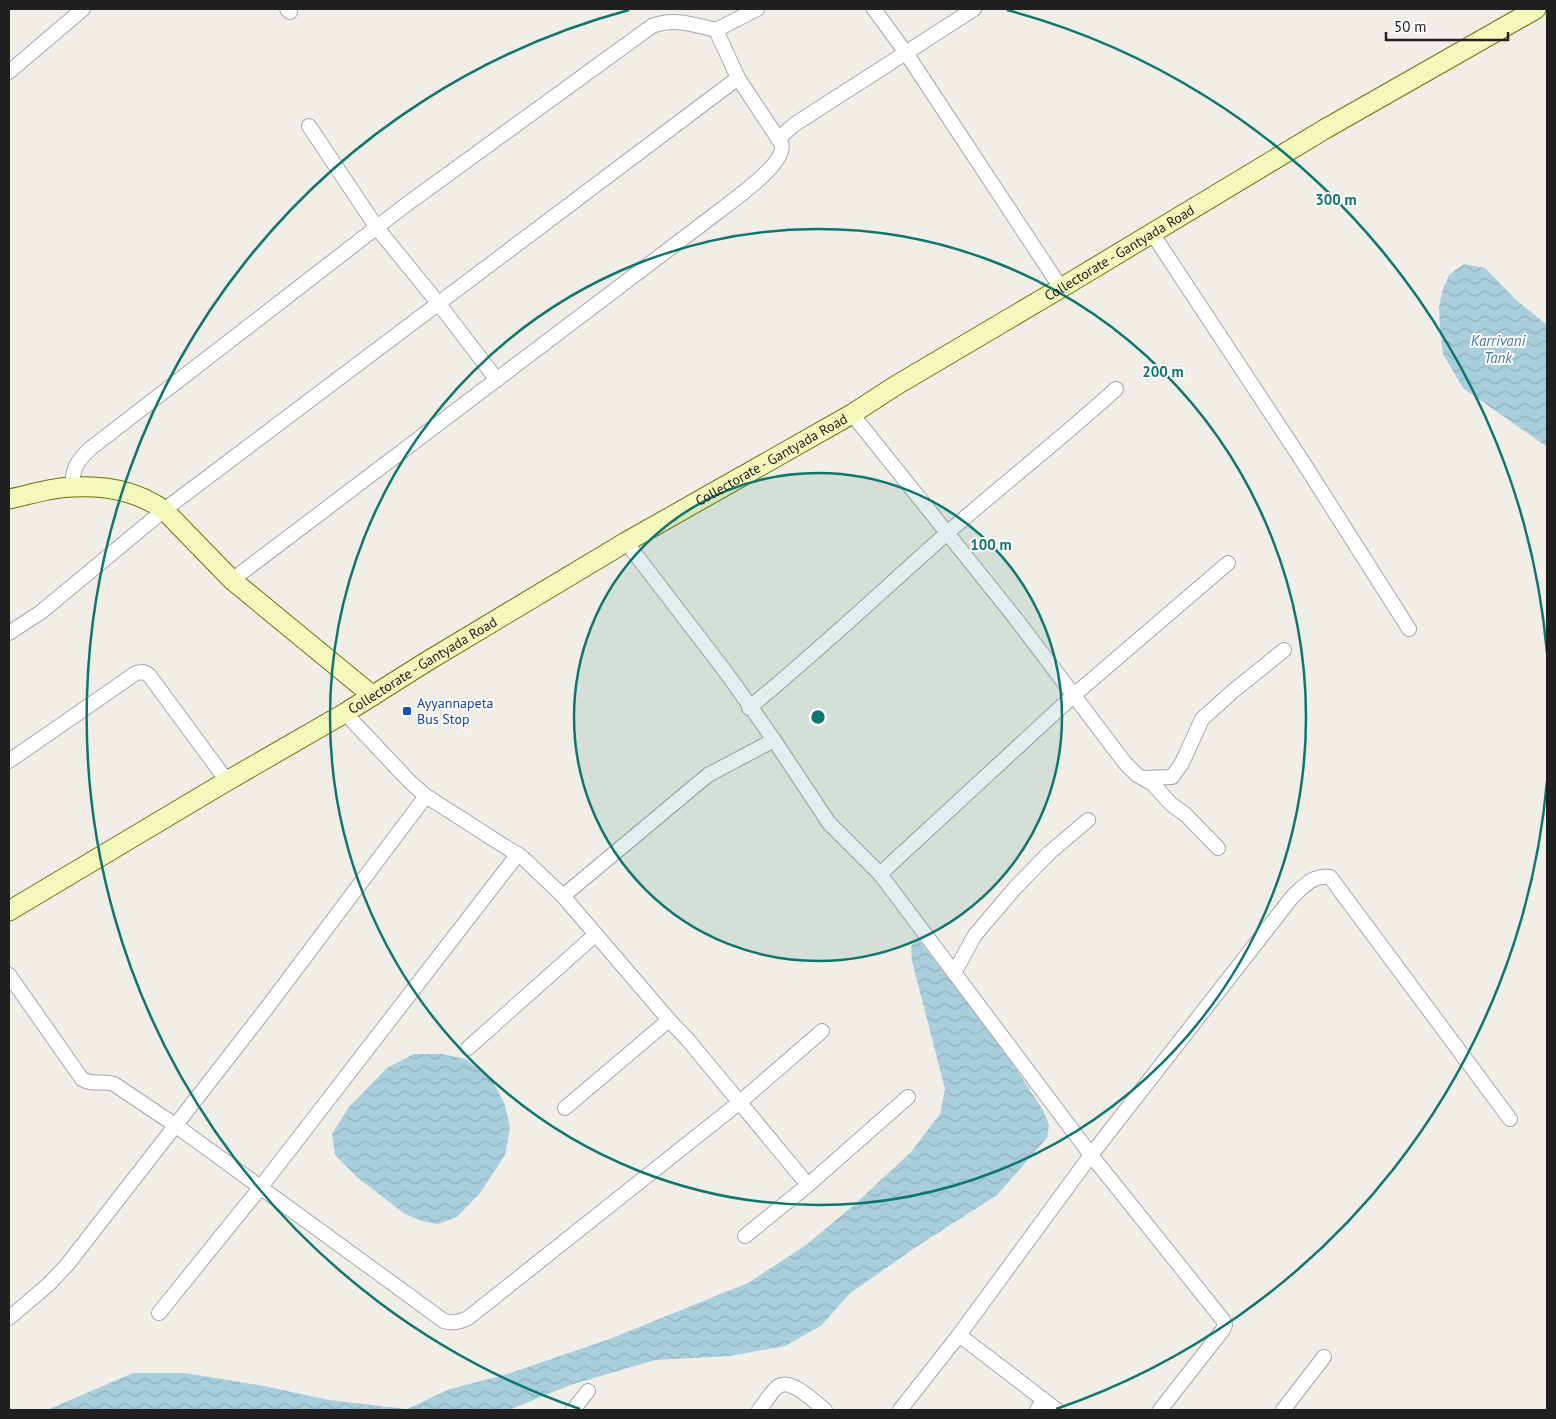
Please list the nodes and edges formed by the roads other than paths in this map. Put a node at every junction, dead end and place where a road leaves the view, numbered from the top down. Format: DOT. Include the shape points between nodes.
graph roads {
  1 [pos="83,9"];
  2 [pos="757,9"];
  3 [pos="874,9"];
  4 [pos="974,9"];
  5 [pos="1536,9"];
  6 [pos="716,30"];
  7 [pos="906,53"];
  8 [pos="9,72"];
  9 [pos="738,78"];
  10 [pos="309,126"];
  11 [pos="779,138"];
  12 [pos="377,228"];
  13 [pos="1152,233"];
  14 [pos="1061,288"];
  15 [pos="438,304"];
  16 [pos="497,380"];
  17 [pos="1116,389"];
  18 [pos="852,414"];
  19 [pos="72,486"];
  20 [pos="9,499"];
  21 [pos="164,510"];
  22 [pos="948,533"];
  23 [pos="626,542"];
  24 [pos="1228,563"];
  25 [pos="232,580"];
  26 [pos="1409,629"];
  27 [pos="9,633"];
  28 [pos="1284,650"];
  29 [pos="1074,695"];
  30 [pos="373,696"];
  31 [pos="750,708"];
  32 [pos="345,713"];
  33 [pos="774,740"];
  34 [pos="9,761"];
  35 [pos="1143,778"];
  36 [pos="226,781"];
  37 [pos="426,796"];
  38 [pos="1088,820"];
  39 [pos="1218,848"];
  40 [pos="518,854"];
  41 [pos="880,874"];
  42 [pos="563,896"];
  43 [pos="9,911"];
  44 [pos="595,935"];
  45 [pos="954,973"];
  46 [pos="9,975"];
  47 [pos="669,1020"];
  48 [pos="822,1031"];
  49 [pos="468,1048"];
  50 [pos="908,1097"];
  51 [pos="740,1102"];
  52 [pos="565,1108"];
  53 [pos="1510,1119"];
  54 [pos="175,1125"];
  55 [pos="1091,1154"];
  56 [pos="808,1185"];
  57 [pos="260,1188"];
  58 [pos="745,1236"];
  59 [pos="159,1313"];
  60 [pos="9,1318"];
  61 [pos="959,1335"];
  62 [pos="1324,1357"];
  63 [pos="588,1391"];
  64 [pos="1040,1405"];
  65 [pos="574,1410"];
  66 [pos="759,1410"];
  67 [pos="825,1410"];
  68 [pos="900,1410"];
  69 [pos="1057,1410"];
  70 [pos="1160,1410"];
  71 [pos="1283,1410"];
  1 -- 8 [label="street"];
  2 -- 6 [label="street"];
  3 -- 7 [label="street"];
  4 -- 7 [label="street"];
  5 -- 13 [label="street, Collectorate - Gantyada Road" via="1324,129"];
  6 -- 9 [label="street"];
  6 -- 12 [label="street" via="677,21 652,26"];
  7 -- 11 [label="street" via="795,124"];
  7 -- 14 [label="street"];
  9 -- 11 [label="street"];
  9 -- 15 [label="street"];
  10 -- 12 [label="street"];
  11 -- 16 [label="street" via="783,147 771,168"];
  12 -- 15 [label="street"];
  12 -- 19 [label="street" via="91,448 75,467"];
  13 -- 14 [label="street, Collectorate - Gantyada Road"];
  13 -- 26 [label="street" via="1302,458"];
  14 -- 18 [label="street, Collectorate - Gantyada Road"];
  15 -- 16 [label="street"];
  15 -- 21 [label="street"];
  16 -- 25 [label="street"];
  17 -- 22 [label="street"];
  18 -- 22 [label="street"];
  18 -- 23 [label="street, Collectorate - Gantyada Road"];
  19 -- 20 [label="street"];
  19 -- 21 [label="street" via="125,491 141,496"];
  21 -- 25 [label="street"];
  21 -- 27 [label="street" via="41,612"];
  22 -- 29 [label="street"];
  22 -- 31 [label="street"];
  23 -- 30 [label="street, Collectorate - Gantyada Road"];
  23 -- 31 [label="street"];
  24 -- 29 [label="street"];
  25 -- 30 [label="street"];
  28 -- 35 [label="street" via="1202,719 1182,764 1172,777"];
  29 -- 35 [label="street" via="1126,763"];
  29 -- 41 [label="street"];
  30 -- 32 [label="street, Collectorate - Gantyada Road"];
  31 -- 33 [label="street"];
  32 -- 36 [label="street, Collectorate - Gantyada Road"];
  32 -- 37 [label="street"];
  33 -- 41 [label="street" via="829,823"];
  33 -- 42 [label="street" via="708,775"];
  34 -- 36 [label="street" via="136,673 143,672 149,675"];
  35 -- 39 [label="street"];
  36 -- 43 [label="street, Collectorate - Gantyada Road"];
  37 -- 40 [label="street"];
  37 -- 54 [label="street"];
  38 -- 45 [label="street" via="1048,853 1015,888 975,935"];
  40 -- 42 [label="street"];
  40 -- 57 [label="street"];
  41 -- 45 [label="street"];
  42 -- 44 [label="street"];
  44 -- 47 [label="street"];
  44 -- 49 [label="street"];
  45 -- 55 [label="street"];
  46 -- 54 [label="street" via="82,1079 93,1084 114,1084"];
  47 -- 51 [label="street"];
  47 -- 52 [label="street"];
  48 -- 51 [label="street"];
  50 -- 56 [label="street"];
  51 -- 56 [label="street"];
  51 -- 57 [label="street" via="468,1318 455,1323 444,1321"];
  53 -- 55 [label="street" via="1330,877 1321,876 1311,879 1293,896"];
  54 -- 57 [label="street"];
  54 -- 60 [label="street" via="67,1265"];
  55 -- 61 [label="street"];
  55 -- 70 [label="street" via="1223,1320 1222,1331"];
  56 -- 58 [label="street"];
  57 -- 59 [label="street"];
  61 -- 64 [label="street"];
  61 -- 68 [label="street"];
  62 -- 71 [label="street"];
  63 -- 65 [label="street"];
  64 -- 69 [label="street"];
  66 -- 67 [label="street" via="778,1386 786,1384 798,1388"];
}
